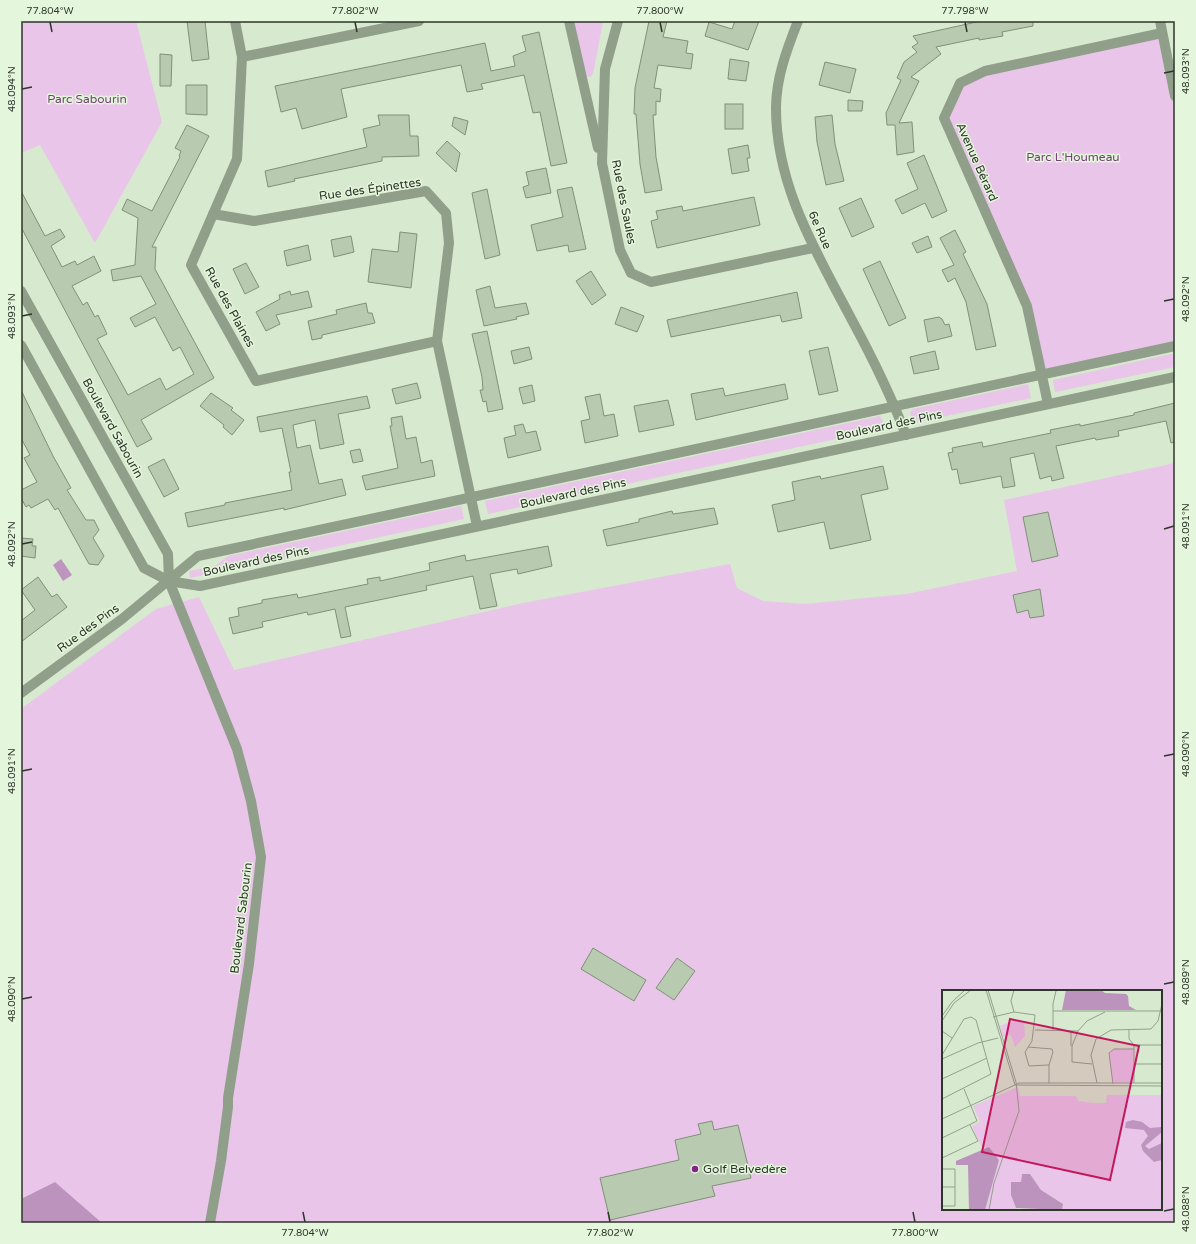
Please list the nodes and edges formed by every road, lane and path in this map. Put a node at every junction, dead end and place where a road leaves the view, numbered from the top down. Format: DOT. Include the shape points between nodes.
graph roads {
  1 [pos="235,21"];
  2 [pos="420,21"];
  3 [pos="569,21"];
  4 [pos="618,21"];
  5 [pos="798,21"];
  6 [pos="1160,21"];
  7 [pos="402,23"];
  8 [pos="1162,33"];
  9 [pos="242,57"];
  10 [pos="1175,96"];
  11 [pos="602,163"];
  12 [pos="213,214"];
  13 [pos="813,248"];
  14 [pos="21,291"];
  15 [pos="437,341"];
  16 [pos="21,345"];
  17 [pos="1175,346"];
  18 [pos="1041,375"];
  19 [pos="1175,377"];
  20 [pos="1048,404"];
  21 [pos="895,407"];
  22 [pos="906,435"];
  23 [pos="470,497"];
  24 [pos="477,526"];
  25 [pos="169,581"];
  26 [pos="21,693"];
  27 [pos="210,1223"];
  1 -- 9 [label="street, Rue des Plaines"];
  2 -- 7 [label="street"];
  3 -- 11 [label="street"];
  4 -- 11 [label="street, Rue des Saules" via="605,69"];
  5 -- 13 [label="street, 6e Rue" via="786,52 776,108 784,172"];
  6 -- 8 [label="street"];
  7 -- 9 [label="street"];
  8 -- 10 [label="street"];
  8 -- 18 [label="street, Avenue Bérard" via="985,71 960,83 944,118 1027,306"];
  9 -- 12 [label="street, Rue des Plaines" via="238,159"];
  11 -- 13 [label="street, Rue des Saules" via="620,250 631,273 651,282"];
  12 -- 15 [label="street, Rue des Plaines" via="191,265 256,381"];
  12 -- 15 [label="street, Rue des Épinettes" via="254,220 426,191 446,212 449,243"];
  13 -- 21 [label="street, 6e Rue" via="854,323"];
  14 -- 25 [label="street, Boulevard Sabourin" via="168,554"];
  15 -- 23 [label="street, Rue des Épinettes"];
  16 -- 25 [label="street" via="144,568"];
  17 -- 18 [label="street, Boulevard des Pins"];
  18 -- 20 [label="street, Avenue Bérard"];
  18 -- 21 [label="street, Boulevard des Pins"];
  19 -- 20 [label="street, Boulevard des Pins"];
  20 -- 22 [label="street, Boulevard des Pins"];
  21 -- 22 [label="street, 6e Rue"];
  21 -- 23 [label="street, Boulevard des Pins"];
  22 -- 24 [label="street, Boulevard des Pins"];
  23 -- 24 [label="street, Rue des Épinettes"];
  23 -- 25 [label="street, Boulevard des Pins" via="198,556"];
  24 -- 25 [label="street, Boulevard des Pins" via="200,586"];
  25 -- 26 [label="street, Rue des Pins"];
  25 -- 27 [label="street, Boulevard Sabourin" via="237,749 251,801 261,856 249,964 228,1098 222,1162"];
}
